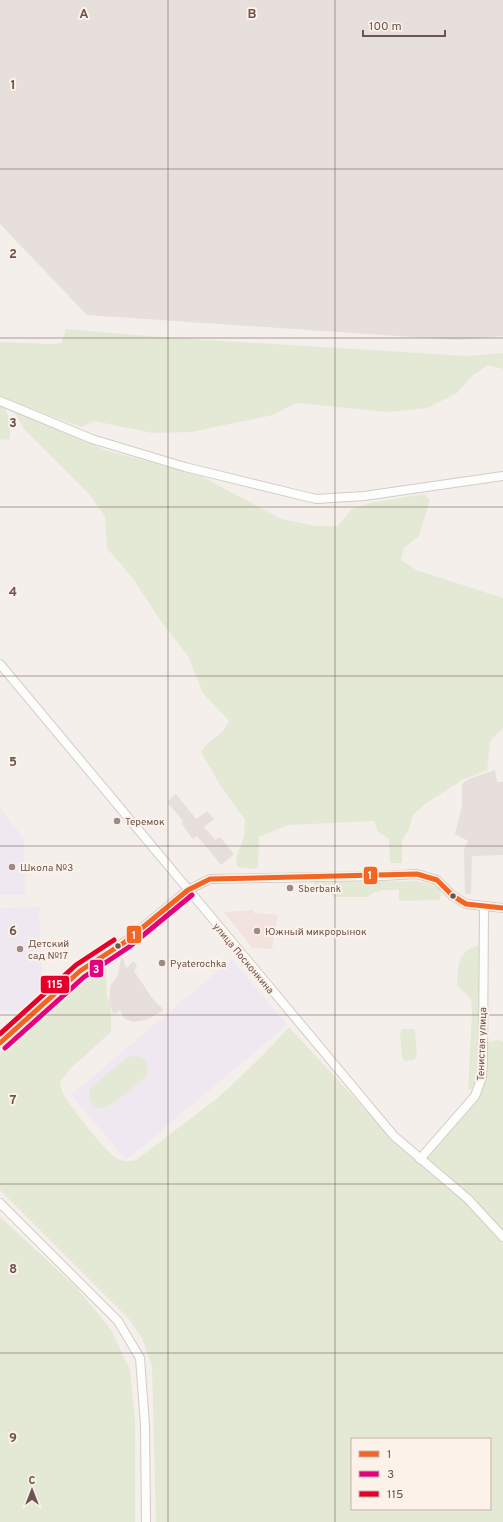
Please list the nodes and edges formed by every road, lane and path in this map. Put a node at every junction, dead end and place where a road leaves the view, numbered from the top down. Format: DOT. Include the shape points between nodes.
graph roads {
  1 [pos="0,401"];
  2 [pos="503,476"];
  3 [pos="0,664"];
  4 [pos="188,890"];
  5 [pos="484,907"];
  6 [pos="503,908"];
  7 [pos="0,1043"];
  8 [pos="420,1159"];
  9 [pos="0,1203"];
  10 [pos="503,1237"];
  11 [pos="146,1522"];
  1 -- 2 [label="street" via="92,439 185,467 316,498 364,496"];
  3 -- 4 [label="street, улица Посконкина"];
  4 -- 5 [label="street" via="210,879 417,874 437,880 453,896 466,904"];
  4 -- 7 [label="street" via="118,946 80,971"];
  4 -- 8 [label="street, улица Посконкина" via="394,1136"];
  5 -- 6 [label="street"];
  5 -- 8 [label="street, Тенистая улица" via="483,1063 480,1086 475,1096"];
  8 -- 10 [label="street, улица Посконкина" via="468,1199"];
  9 -- 11 [label="street" via="118,1321 140,1358 145,1426"];
}
